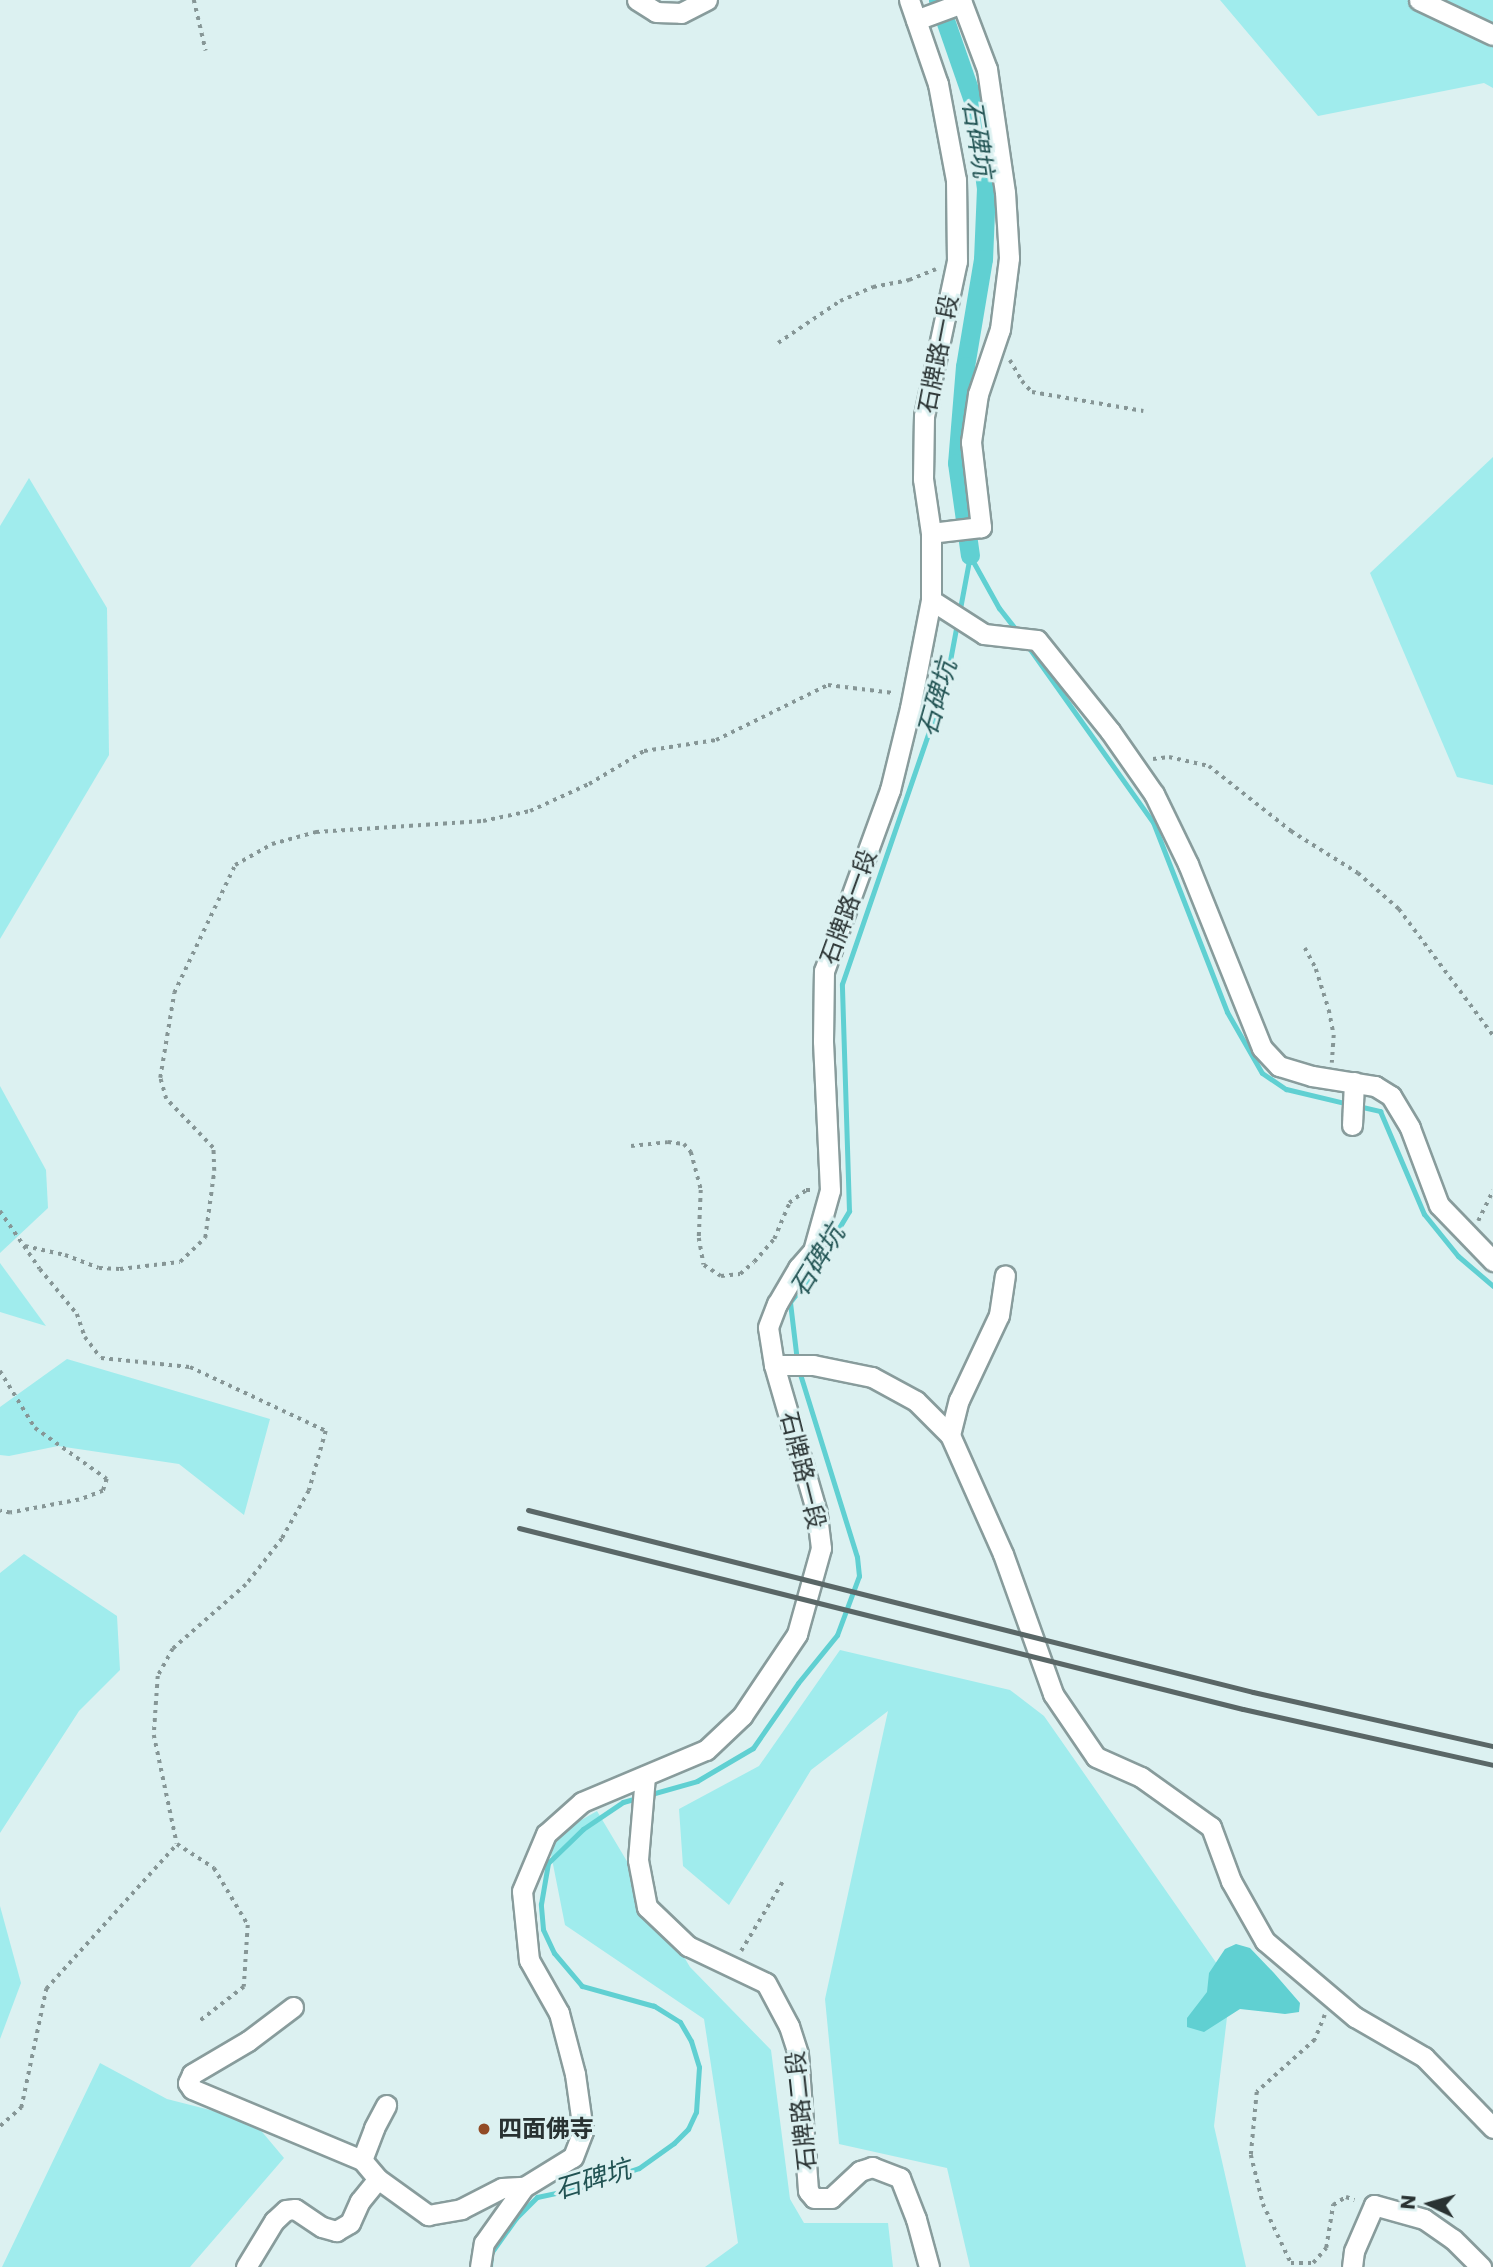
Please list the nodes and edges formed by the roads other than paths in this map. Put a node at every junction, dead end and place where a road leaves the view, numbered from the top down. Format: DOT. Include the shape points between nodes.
graph roads {
  1 [pos="637,0"];
  2 [pos="707,0"];
  3 [pos="909,0"];
  4 [pos="1419,0"];
  5 [pos="916,20"];
  6 [pos="1493,35"];
  7 [pos="931,533"];
  8 [pos="931,600"];
  9 [pos="1354,1082"];
  10 [pos="1352,1125"];
  11 [pos="1493,1261"];
  12 [pos="1005,1275"];
  13 [pos="774,1365"];
  14 [pos="950,1435"];
  15 [pos="645,1776"];
  16 [pos="293,2007"];
  17 [pos="386,2105"];
  18 [pos="1493,2128"];
  19 [pos="362,2160"];
  20 [pos="378,2179"];
  21 [pos="524,2187"];
  22 [pos="246,2267"];
  23 [pos="480,2267"];
  24 [pos="929,2267"];
  25 [pos="1352,2267"];
  26 [pos="1481,2267"];
  1 -- 2 [label="street" via="656,12 681,13"];
  3 -- 5 [label="street, 石牌路一段"];
  4 -- 6 [label="street"];
  5 -- 7 [label="street, 石牌路一段" via="938,84 956,180 957,261 924,416 923,479"];
  5 -- 7 [label="street" via="962,3 987,69 1005,192 1009,258 997,337 978,394 971,442 981,527"];
  7 -- 8 [label="street, 石牌路一段"];
  8 -- 9 [label="street" via="984,634 1037,640 1154,794 1188,864 1262,1048 1279,1066"];
  8 -- 13 [label="street, 石牌路一段" via="890,790 824,971 831,1190 813,1251 798,1268 768,1327"];
  9 -- 10 [label="street"];
  9 -- 11 [label="street" via="1391,1096 1410,1128 1439,1205"];
  12 -- 14 [label="street" via="999,1315 959,1400"];
  13 -- 14 [label="street" via="813,1365 872,1377 916,1401"];
  13 -- 15 [label="street, 石牌路一段" via="817,1513 821,1548 797,1634 727,1731 706,1750"];
  14 -- 18 [label="street" via="1003,1554 1053,1694 1096,1757 1141,1777 1211,1827 1231,1881 1265,1941 1355,2017 1423,2057"];
  15 -- 21 [label="street, 石牌路一段" via="582,1802 546,1835 522,1891 529,1960 559,2013 575,2074 583,2131 573,2157"];
  15 -- 24 [label="street, 石牌路二段" via="638,1860 647,1907 688,1946 766,1983 798,2054 808,2191 814,2198 831,2198 860,2171 872,2167 900,2178"];
  16 -- 19 [label="street" via="192,2074 188,2083 198,2094"];
  17 -- 19 [label="street"];
  19 -- 20 [label="street"];
  20 -- 21 [label="street" via="428,2215 461,2209 502,2188"];
  20 -- 22 [label="street" via="349,2223 336,2231 295,2209 286,2210 274,2221"];
  21 -- 23 [label="street" via="484,2243"];
  25 -- 26 [label="street" via="1374,2205 1424,2219"];
}
